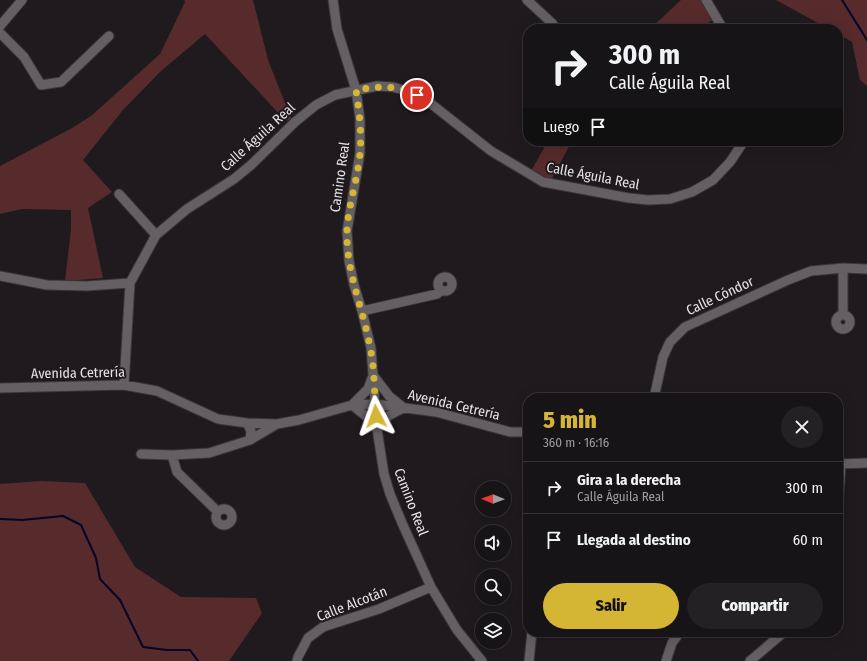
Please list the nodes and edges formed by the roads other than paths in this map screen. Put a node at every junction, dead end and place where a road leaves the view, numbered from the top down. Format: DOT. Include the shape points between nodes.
graph roads {
  1 [pos="22,0"];
  2 [pos="333,0"];
  3 [pos="527,0"];
  4 [pos="706,0"];
  5 [pos="553,24"];
  6 [pos="720,24"];
  7 [pos="0,26"];
  8 [pos="0,33"];
  9 [pos="109,36"];
  10 [pos="356,90"];
  11 [pos="741,146"];
  12 [pos="119,194"];
  13 [pos="156,235"];
  14 [pos="843,268"];
  15 [pos="867,269"];
  16 [pos="0,276"];
  17 [pos="130,283"];
  18 [pos="441,290"];
  19 [pos="362,311"];
  20 [pos="843,314"];
  21 [pos="373,375"];
  22 [pos="124,385"];
  23 [pos="0,388"];
  24 [pos="655,393"];
  25 [pos="375,404"];
  26 [pos="352,405"];
  27 [pos="404,408"];
  28 [pos="247,423"];
  29 [pos="277,424"];
  30 [pos="377,429"];
  31 [pos="523,432"];
  32 [pos="250,440"];
  33 [pos="141,454"];
  34 [pos="172,455"];
  35 [pos="867,463"];
  36 [pos="843,464"];
  37 [pos="218,511"];
  38 [pos="431,587"];
  39 [pos="531,637"];
  40 [pos="676,637"];
  41 [pos="778,637"];
  42 [pos="296,661"];
  43 [pos="482,661"];
  44 [pos="529,661"];
  45 [pos="666,661"];
  46 [pos="750,661"];
  1 -- 7 [label="street"];
  2 -- 10 [label="street, Camino Real" via="337,29"];
  3 -- 5 [label="street"];
  4 -- 6 [label="street"];
  8 -- 9 [label="street" via="24,57 41,85 60,82"];
  10 -- 11 [label="street, Calle Águila Real" via="377,86 410,92 425,99 491,151 543,182 629,198 670,199 692,192 713,180"];
  10 -- 13 [label="street, Calle Águila Real" via="335,94 316,105 234,179 187,209"];
  10 -- 19 [label="street, Camino Real" via="360,119 360,153 347,231 349,261"];
  12 -- 13 [label="street"];
  13 -- 17 [label="street, Calle Águila Real"];
  14 -- 15 [label="street, Calle Cóndor"];
  14 -- 20 [label="street"];
  14 -- 24 [label="street, Calle Cóndor" via="811,272 788,280 685,327 670,342 663,357"];
  16 -- 17 [label="street" via="47,285"];
  17 -- 22 [label="street, Calle Águila Real"];
  18 -- 19 [label="street" via="437,294"];
  19 -- 21 [label="street, Camino Real" via="371,348"];
  21 -- 25 [label="street, Camino Real"];
  21 -- 26 [label="street" via="368,389"];
  21 -- 27 [label="street" via="389,396"];
  22 -- 23 [label="street, Avenida Cetrería"];
  22 -- 28 [label="street, Avenida Cetrería" via="157,391 218,419"];
  25 -- 26 [label="street, Avenida Cetrería"];
  25 -- 27 [label="street, Avenida Cetrería"];
  25 -- 30 [label="street, Camino Real"];
  26 -- 29 [label="street, Avenida Cetrería"];
  26 -- 30 [label="street"];
  27 -- 30 [label="street" via="390,414"];
  27 -- 31 [label="street, Avenida Cetrería" via="436,412 510,432"];
  28 -- 29 [label="street, Avenida Cetrería"];
  28 -- 32 [label="street"];
  29 -- 32 [label="street"];
  30 -- 38 [label="street, Camino Real" via="390,494"];
  32 -- 34 [label="street" via="209,453"];
  33 -- 34 [label="street"];
  34 -- 37 [label="street" via="177,472"];
  35 -- 36 [label="street"];
  38 -- 42 [label="street, Calle Alcotán" via="379,609 323,627 308,638"];
  38 -- 43 [label="street, Camino Real" via="457,630"];
  39 -- 44 [label="street"];
  40 -- 45 [label="street"];
  41 -- 46 [label="street"];
}
